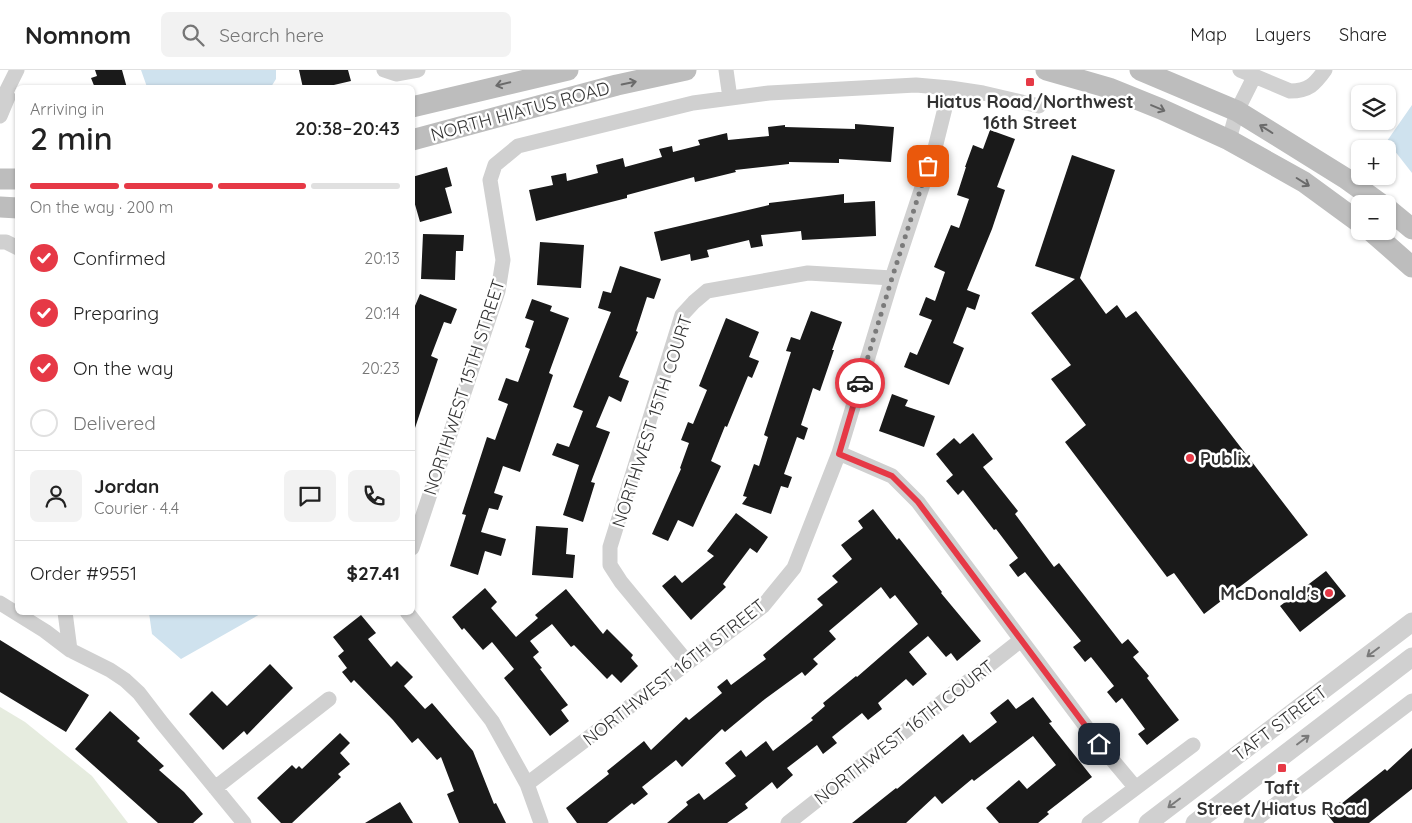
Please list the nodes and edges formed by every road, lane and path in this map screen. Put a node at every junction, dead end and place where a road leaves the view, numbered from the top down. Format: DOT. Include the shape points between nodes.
graph roads {
  1 [pos="17,70"];
  2 [pos="384,70"];
  3 [pos="418,70"];
  4 [pos="568,70"];
  5 [pos="686,70"];
  6 [pos="726,70"];
  7 [pos="1046,70"];
  8 [pos="1140,70"];
  9 [pos="1240,70"];
  10 [pos="1325,70"];
  11 [pos="1254,77"];
  12 [pos="950,88"];
  13 [pos="3,92"];
  14 [pos="730,98"];
  15 [pos="415,106"];
  16 [pos="1039,106"];
  17 [pos="1237,111"];
  18 [pos="0,116"];
  19 [pos="415,139"];
  20 [pos="1228,140"];
  21 [pos="0,179"];
  22 [pos="15,179"];
  23 [pos="1368,195"];
  24 [pos="0,207"];
  25 [pos="15,208"];
  26 [pos="1351,216"];
  27 [pos="1396,216"];
  28 [pos="1412,229"];
  29 [pos="1381,240"];
  30 [pos="0,242"];
  31 [pos="15,247"];
  32 [pos="1412,267"];
  33 [pos="892,278"];
  34 [pos="839,454"];
  35 [pos="415,539"];
  36 [pos="0,603"];
  37 [pos="15,612"];
  38 [pos="19,615"];
  39 [pos="65,615"];
  40 [pos="409,615"];
  41 [pos="1409,631"];
  42 [pos="1020,640"];
  43 [pos="70,650"];
  44 [pos="1412,657"];
  45 [pos="688,663"];
  46 [pos="329,699"];
  47 [pos="1412,701"];
  48 [pos="1269,731"];
  49 [pos="1193,745"];
  50 [pos="1285,754"];
  51 [pos="527,784"];
  52 [pos="1135,787"];
  53 [pos="215,788"];
  54 [pos="244,823"];
  55 [pos="541,823"];
  56 [pos="788,823"];
  57 [pos="1089,823"];
  58 [pos="1148,823"];
  59 [pos="1195,823"];
  60 [pos="1251,823"];
  1 -- 13 [label="street"];
  2 -- 3 [label="street" via="396,74"];
  4 -- 15 [label="main road, NORTH HIATUS ROAD, one-way"];
  19 -- 5 [label="main road, NORTH HIATUS ROAD, one-way"];
  6 -- 14 [label="street"];
  7 -- 20 [label="main road, one-way" via="1109,88"];
  8 -- 17 [label="main road"];
  9 -- 11 [label="street"];
  10 -- 11 [label="street" via="1314,86 1298,91"];
  11 -- 17 [label="street"];
  12 -- 14 [label="street" via="907,86"];
  12 -- 16 [label="street"];
  12 -- 33 [label="street, NORTHWEST 16TH STREET" via="935,148"];
  13 -- 18 [label="street" via="8,98"];
  14 -- 35 [label="street, NORTHWEST 15TH STREET" via="693,103 518,146 494,165 490,180 503,260 498,291"];
  17 -- 20 [label="street"];
  23 -- 17 [label="main road, one-way"];
  20 -- 26 [label="main road, one-way" via="1304,182"];
  21 -- 22 [label="main road"];
  24 -- 25 [label="main road"];
  27 -- 28 [label="main road"];
  29 -- 32 [label="main road"];
  30 -- 31 [label="street"];
  33 -- 34 [label="street, NORTHWEST 16TH STREET"];
  33 -- 45 [label="street, NORTHWEST 15TH COURT" via="808,273 707,291 682,315 610,547 610,565"];
  34 -- 42 [label="street" via="892,476 918,502"];
  34 -- 45 [label="street, NORTHWEST 16TH STREET" via="794,568 763,606"];
  36 -- 37 [label="street"];
  38 -- 43 [label="street"];
  39 -- 43 [label="street"];
  40 -- 51 [label="street" via="492,721"];
  41 -- 48 [label="street, TAFT STREET, one-way"];
  42 -- 52 [label="street"];
  42 -- 56 [label="street, NORTHWEST 16TH COURT"];
  43 -- 53 [label="street" via="110,670 139,693"];
  50 -- 44 [label="street, TAFT STREET, one-way"];
  45 -- 51 [label="street, NORTHWEST 16TH STREET"];
  46 -- 53 [label="street"];
  47 -- 60 [label="street"];
  48 -- 50 [label="street"];
  48 -- 58 [label="street, TAFT STREET, one-way"];
  49 -- 52 [label="street"];
  50 -- 59 [label="street, TAFT STREET"];
  51 -- 55 [label="street"];
  52 -- 57 [label="street"];
  53 -- 54 [label="street"];
}
